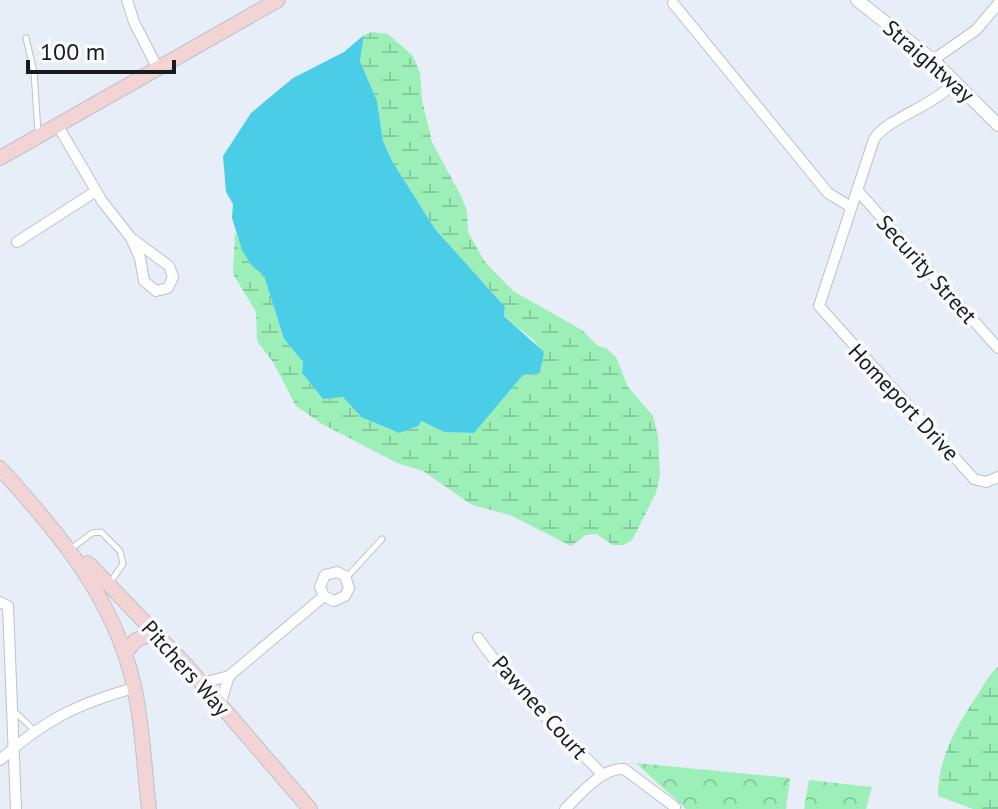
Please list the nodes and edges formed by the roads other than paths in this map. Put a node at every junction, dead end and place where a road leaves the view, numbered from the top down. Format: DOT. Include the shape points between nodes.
graph roads {
  1 [pos="127,0"];
  2 [pos="278,0"];
  3 [pos="857,0"];
  4 [pos="673,3"];
  5 [pos="998,4"];
  6 [pos="26,38"];
  7 [pos="933,60"];
  8 [pos="158,69"];
  9 [pos="955,82"];
  10 [pos="998,125"];
  11 [pos="58,126"];
  12 [pos="38,136"];
  13 [pos="0,158"];
  14 [pos="857,190"];
  15 [pos="96,191"];
  16 [pos="851,207"];
  17 [pos="131,238"];
  18 [pos="17,242"];
  19 [pos="998,348"];
  20 [pos="0,468"];
  21 [pos="998,477"];
  22 [pos="57,532"];
  23 [pos="382,539"];
  24 [pos="72,548"];
  25 [pos="346,578"];
  26 [pos="108,585"];
  27 [pos="324,596"];
  28 [pos="4,604"];
  29 [pos="142,618"];
  30 [pos="156,632"];
  31 [pos="118,634"];
  32 [pos="478,638"];
  33 [pos="125,653"];
  34 [pos="229,676"];
  35 [pos="202,683"];
  36 [pos="134,688"];
  37 [pos="9,704"];
  38 [pos="220,705"];
  39 [pos="34,730"];
  40 [pos="12,749"];
  41 [pos="0,760"];
  42 [pos="603,775"];
  43 [pos="675,807"];
  44 [pos="16,809"];
  45 [pos="149,809"];
  46 [pos="310,809"];
  47 [pos="565,809"];
  1 -- 8 [label="street"];
  2 -- 8 [label="main road"];
  3 -- 7 [label="street, Straightway"];
  4 -- 16 [label="street" via="828,193"];
  5 -- 7 [label="street" via="976,30"];
  6 -- 12 [label="lane"];
  7 -- 9 [label="street, Straightway"];
  8 -- 11 [label="main road"];
  9 -- 10 [label="street, Straightway"];
  9 -- 14 [label="street" via="936,100 877,134"];
  11 -- 12 [label="main road"];
  11 -- 15 [label="street"];
  12 -- 13 [label="main road"];
  14 -- 16 [label="street"];
  14 -- 19 [label="street, Security Street"];
  15 -- 17 [label="street"];
  15 -- 18 [label="street"];
  16 -- 21 [label="street, Homeport Drive" via="819,306 974,479"];
  17 -- 17 [label="street" via="146,284 156,291 168,288 170,268"];
  20 -- 22 [label="main road"];
  22 -- 24 [label="main road, Pitchers Way"];
  22 -- 31 [label="main road" via="98,592"];
  23 -- 25 [label="lane"];
  24 -- 26 [label="main road, Pitchers Way"];
  24 -- 26 [label="lane" via="101,532 120,551 123,564"];
  25 -- 27 [label="street" via="349,588 343,598 331,601"];
  25 -- 27 [label="street" via="337,572 325,575 320,587"];
  26 -- 29 [label="main road, Pitchers Way"];
  27 -- 34 [label="street"];
  28 -- 37 [label="street"];
  29 -- 30 [label="main road, Pitchers Way"];
  29 -- 31 [label="main road"];
  30 -- 33 [label="main road" via="136,640"];
  30 -- 35 [label="main road, Pitchers Way"];
  31 -- 33 [label="main road"];
  32 -- 42 [label="street, Pawnee Court" via="512,683"];
  33 -- 36 [label="main road"];
  34 -- 35 [label="street"];
  34 -- 38 [label="street"];
  35 -- 38 [label="main road, Pitchers Way"];
  36 -- 39 [label="street" via="76,705"];
  36 -- 45 [label="main road"];
  37 -- 39 [label="lane"];
  37 -- 40 [label="street"];
  38 -- 46 [label="main road, Pitchers Way"];
  39 -- 40 [label="street"];
  40 -- 41 [label="street"];
  40 -- 44 [label="street"];
  42 -- 43 [label="street" via="624,769"];
  42 -- 47 [label="street"];
}
